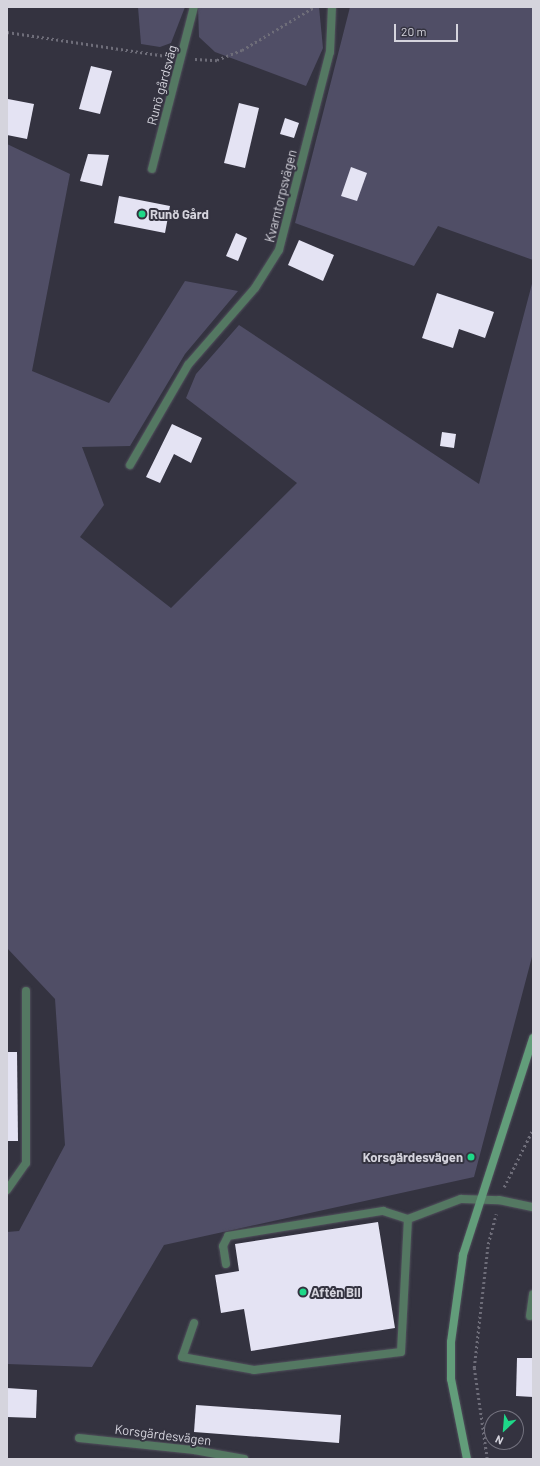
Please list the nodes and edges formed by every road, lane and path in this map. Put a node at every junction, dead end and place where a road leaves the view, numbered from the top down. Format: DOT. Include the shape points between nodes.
graph roads {
  1 [pos="194,7"];
  2 [pos="314,7"];
  3 [pos="332,7"];
  4 [pos="7,32"];
  5 [pos="182,58"];
  6 [pos="152,169"];
  7 [pos="130,466"];
  8 [pos="26,991"];
  9 [pos="533,1038"];
  10 [pos="533,1129"];
  11 [pos="7,1190"];
  12 [pos="482,1199"];
  13 [pos="499,1200"];
  14 [pos="533,1207"];
  15 [pos="408,1219"];
  16 [pos="226,1264"];
  17 [pos="533,1294"];
  18 [pos="530,1316"];
  19 [pos="194,1323"];
  20 [pos="79,1438"];
  21 [pos="244,1459"];
  22 [pos="465,1459"];
  23 [pos="487,1459"];
  1 -- 5 [label="street, Runö gårdsväg"];
  2 -- 5 [label="path" via="242,50 217,60"];
  3 -- 7 [label="street, Kvarntorpsvägen" via="330,52 279,250 255,288 188,365"];
  4 -- 5 [label="path"];
  5 -- 6 [label="street, Runö gårdsväg"];
  8 -- 11 [label="street" via="26,1163"];
  9 -- 12 [label="street"];
  10 -- 13 [label="path"];
  12 -- 13 [label="street"];
  12 -- 15 [label="street" via="461,1199"];
  12 -- 22 [label="street" via="463,1255 451,1342 451,1379"];
  13 -- 14 [label="street"];
  13 -- 23 [label="path" via="488,1244 474,1368"];
  15 -- 16 [label="street" via="383,1211 228,1236 223,1246"];
  15 -- 19 [label="street" via="401,1352 254,1370 182,1357"];
  17 -- 18 [label="street"];
  20 -- 21 [label="street, Korsgärdesvägen" via="194,1450"];
}
